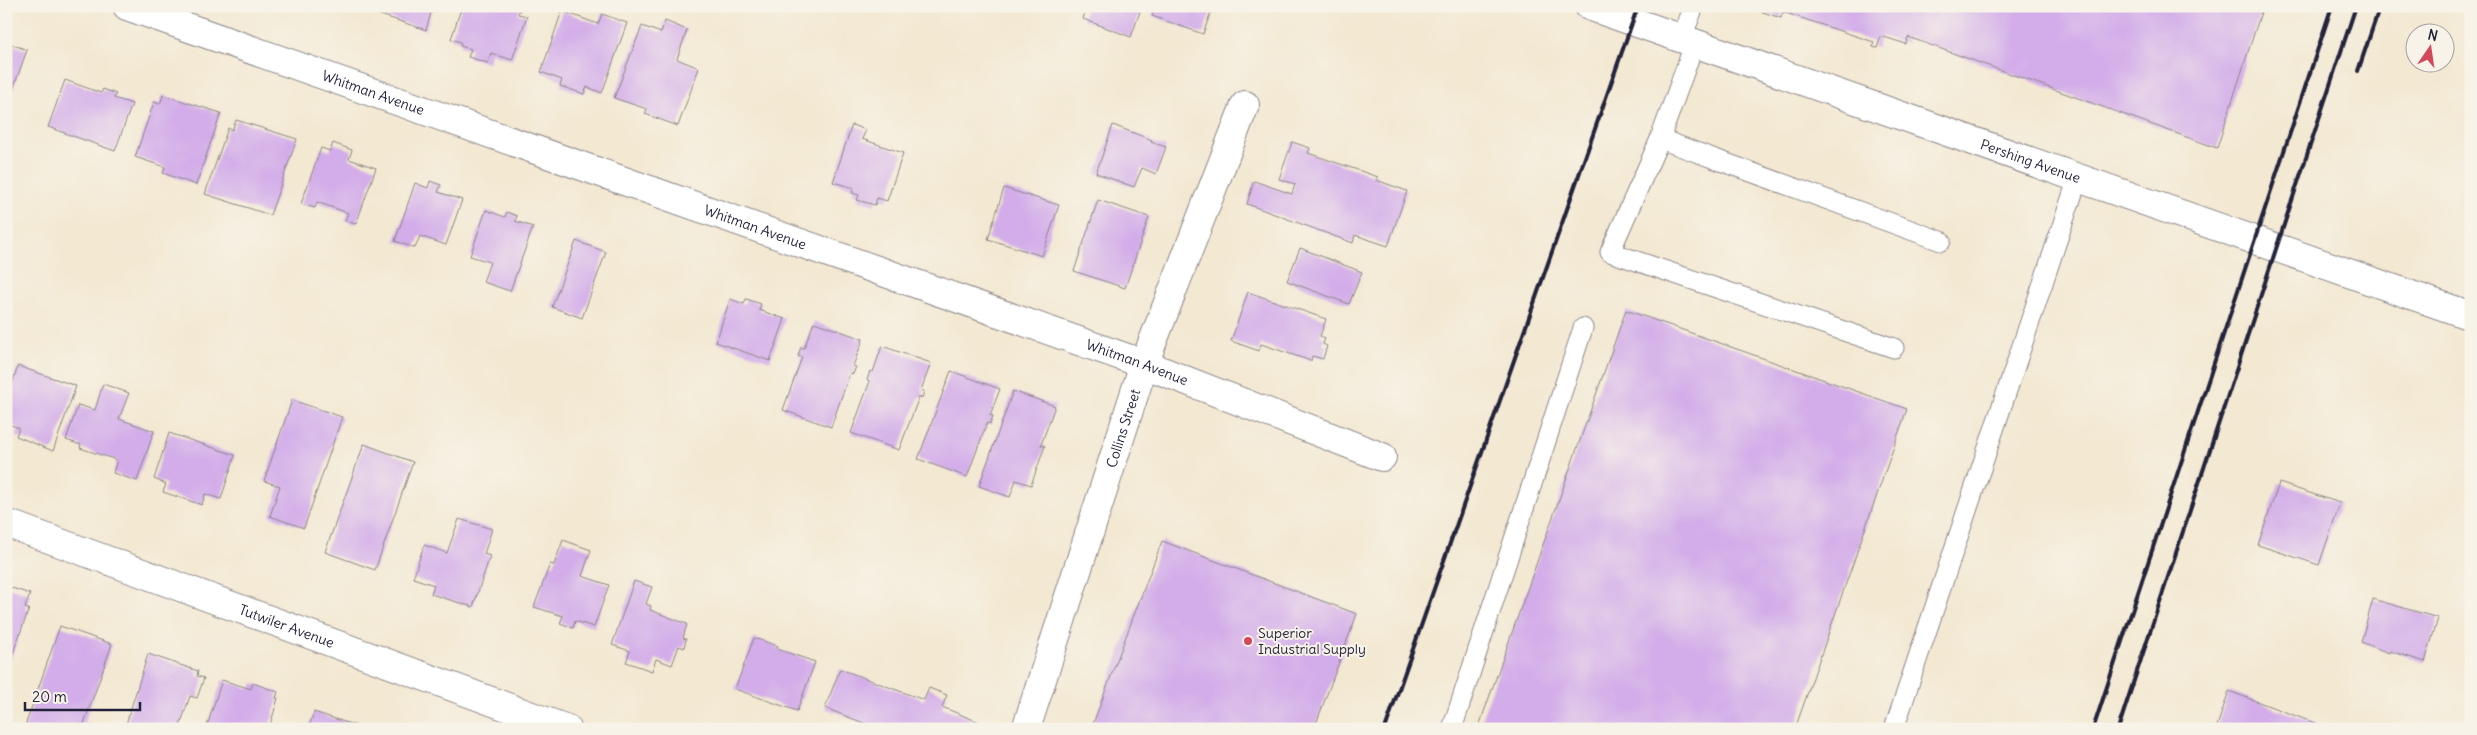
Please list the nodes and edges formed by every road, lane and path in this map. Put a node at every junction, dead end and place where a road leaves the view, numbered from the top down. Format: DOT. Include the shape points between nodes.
graph roads {
  1 [pos="127,6"];
  2 [pos="1588,6"];
  3 [pos="1694,6"];
  4 [pos="1688,42"];
  5 [pos="1245,106"];
  6 [pos="1660,139"];
  7 [pos="2078,178"];
  8 [pos="1941,241"];
  9 [pos="2471,316"];
  10 [pos="1583,328"];
  11 [pos="1894,348"];
  12 [pos="1144,364"];
  13 [pos="1382,457"];
  14 [pos="6,523"];
  15 [pos="567,729"];
  16 [pos="1026,729"];
  17 [pos="1452,729"];
  18 [pos="1894,729"];
  1 -- 12 [label="street, Whitman Avenue"];
  2 -- 4 [label="street, Pershing Avenue"];
  3 -- 4 [label="lane"];
  4 -- 6 [label="lane"];
  4 -- 7 [label="street, Pershing Avenue"];
  5 -- 12 [label="street, Collins Street"];
  6 -- 8 [label="lane"];
  6 -- 11 [label="lane" via="1610,252"];
  7 -- 9 [label="street, Pershing Avenue"];
  7 -- 18 [label="lane"];
  10 -- 17 [label="lane"];
  12 -- 13 [label="street, Whitman Avenue"];
  12 -- 16 [label="street, Collins Street"];
  14 -- 15 [label="street, Tutwiler Avenue"];
}
